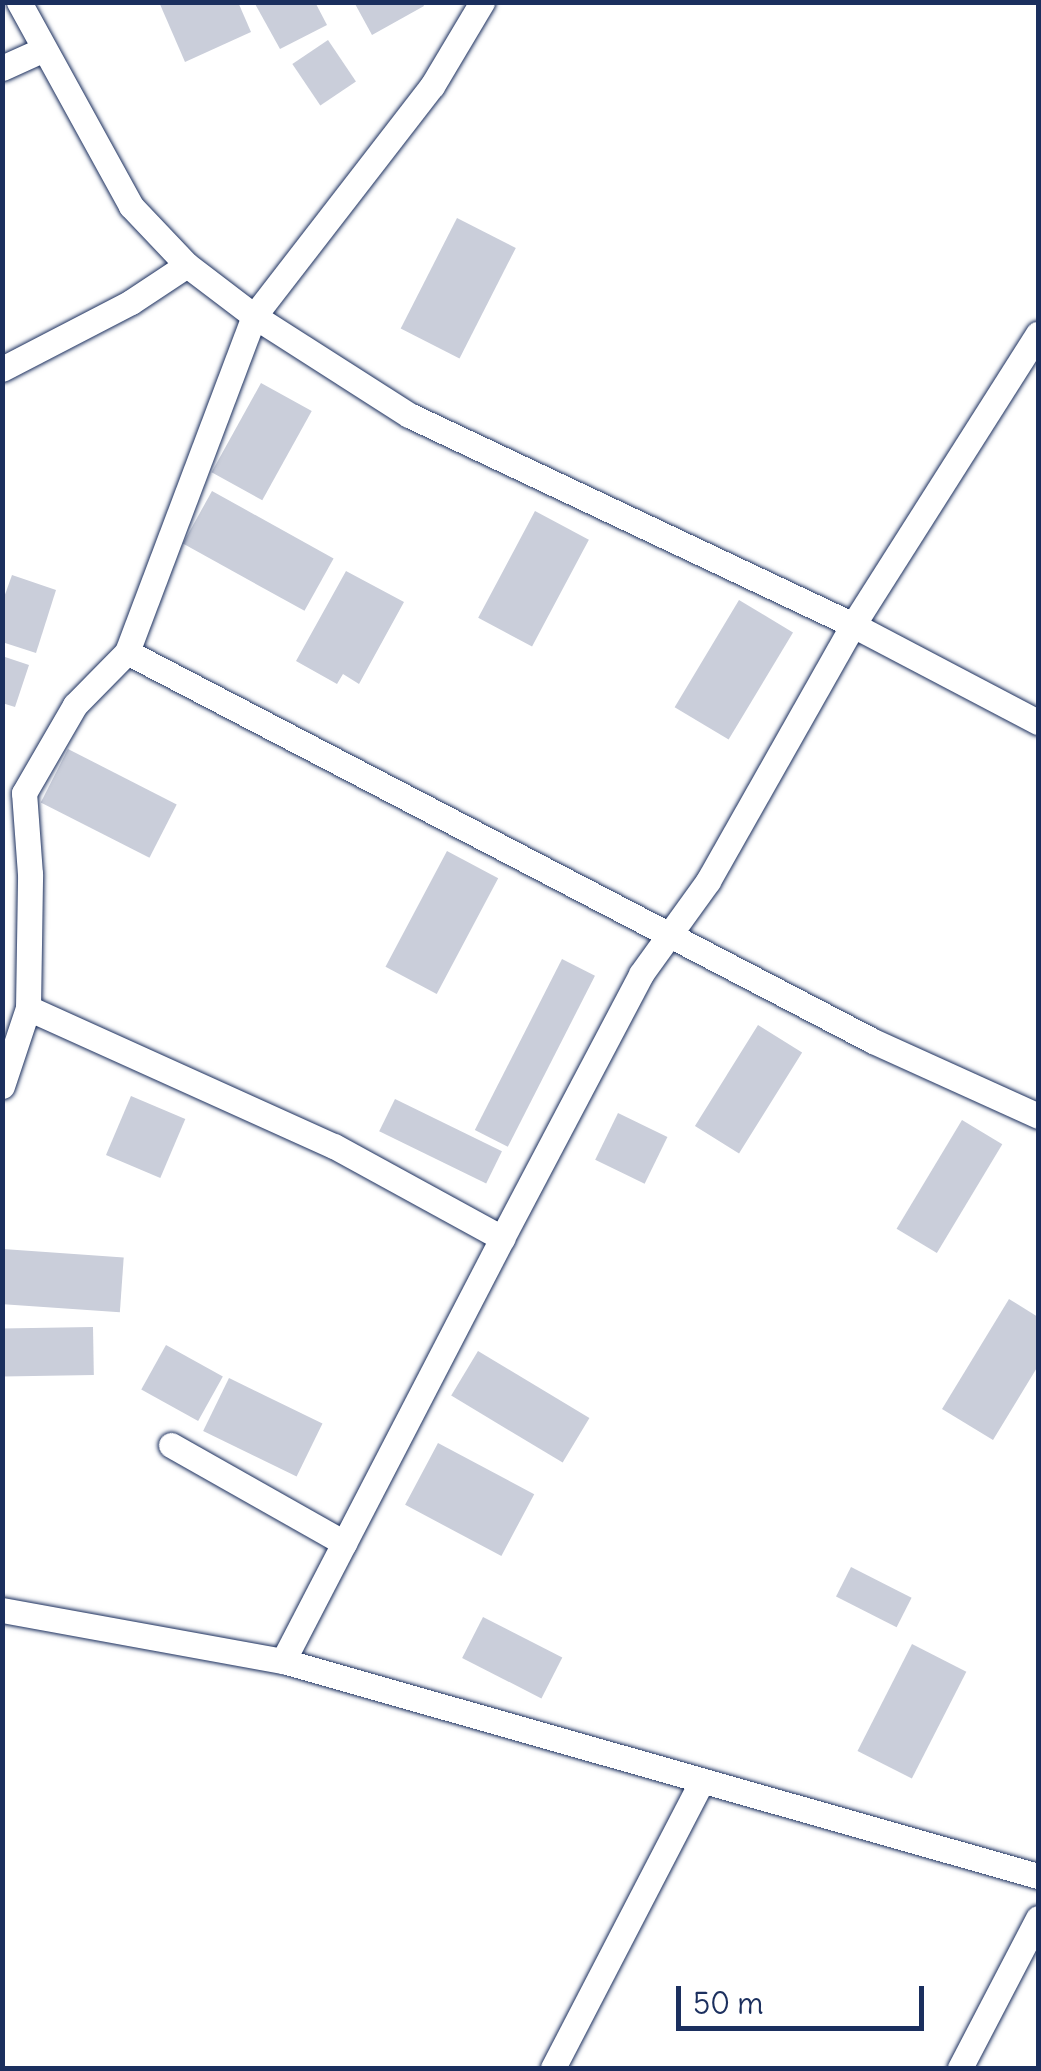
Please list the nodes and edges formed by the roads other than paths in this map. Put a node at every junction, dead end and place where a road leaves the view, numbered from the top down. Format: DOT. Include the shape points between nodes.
graph roads {
  1 [pos="19,2"];
  2 [pos="482,2"];
  3 [pos="42,50"];
  4 [pos="2,68"];
  5 [pos="187,265"];
  6 [pos="254,316"];
  7 [pos="1038,334"];
  8 [pos="2,369"];
  9 [pos="853,625"];
  10 [pos="128,652"];
  11 [pos="1038,722"];
  12 [pos="14,796"];
  13 [pos="668,931"];
  14 [pos="28,1008"];
  15 [pos="2,1086"];
  16 [pos="1038,1116"];
  17 [pos="502,1238"];
  18 [pos="171,1445"];
  19 [pos="344,1543"];
  20 [pos="2,1610"];
  21 [pos="283,1661"];
  22 [pos="702,1780"];
  23 [pos="1038,1876"];
  24 [pos="1038,1918"];
  25 [pos="1030,1950"];
  26 [pos="553,2068"];
  27 [pos="960,2068"];
  1 -- 3 [label="street"];
  2 -- 6 [label="street" via="432,86"];
  3 -- 4 [label="street"];
  3 -- 5 [label="street" via="131,206"];
  5 -- 6 [label="street"];
  5 -- 8 [label="street"];
  6 -- 9 [label="street" via="409,415"];
  6 -- 10 [label="street"];
  7 -- 9 [label="street"];
  9 -- 11 [label="street"];
  9 -- 13 [label="street" via="708,881"];
  10 -- 12 [label="street" via="74,705"];
  10 -- 13 [label="street"];
  12 -- 14 [label="street" via="30,874"];
  13 -- 16 [label="street" via="873,1041"];
  13 -- 17 [label="street"];
  14 -- 15 [label="street"];
  14 -- 17 [label="street" via="334,1146"];
  17 -- 19 [label="street"];
  18 -- 19 [label="street"];
  19 -- 21 [label="street"];
  20 -- 21 [label="street"];
  21 -- 22 [label="street"];
  22 -- 23 [label="street"];
  22 -- 26 [label="street"];
  24 -- 25 [label="street"];
  25 -- 27 [label="street"];
}
